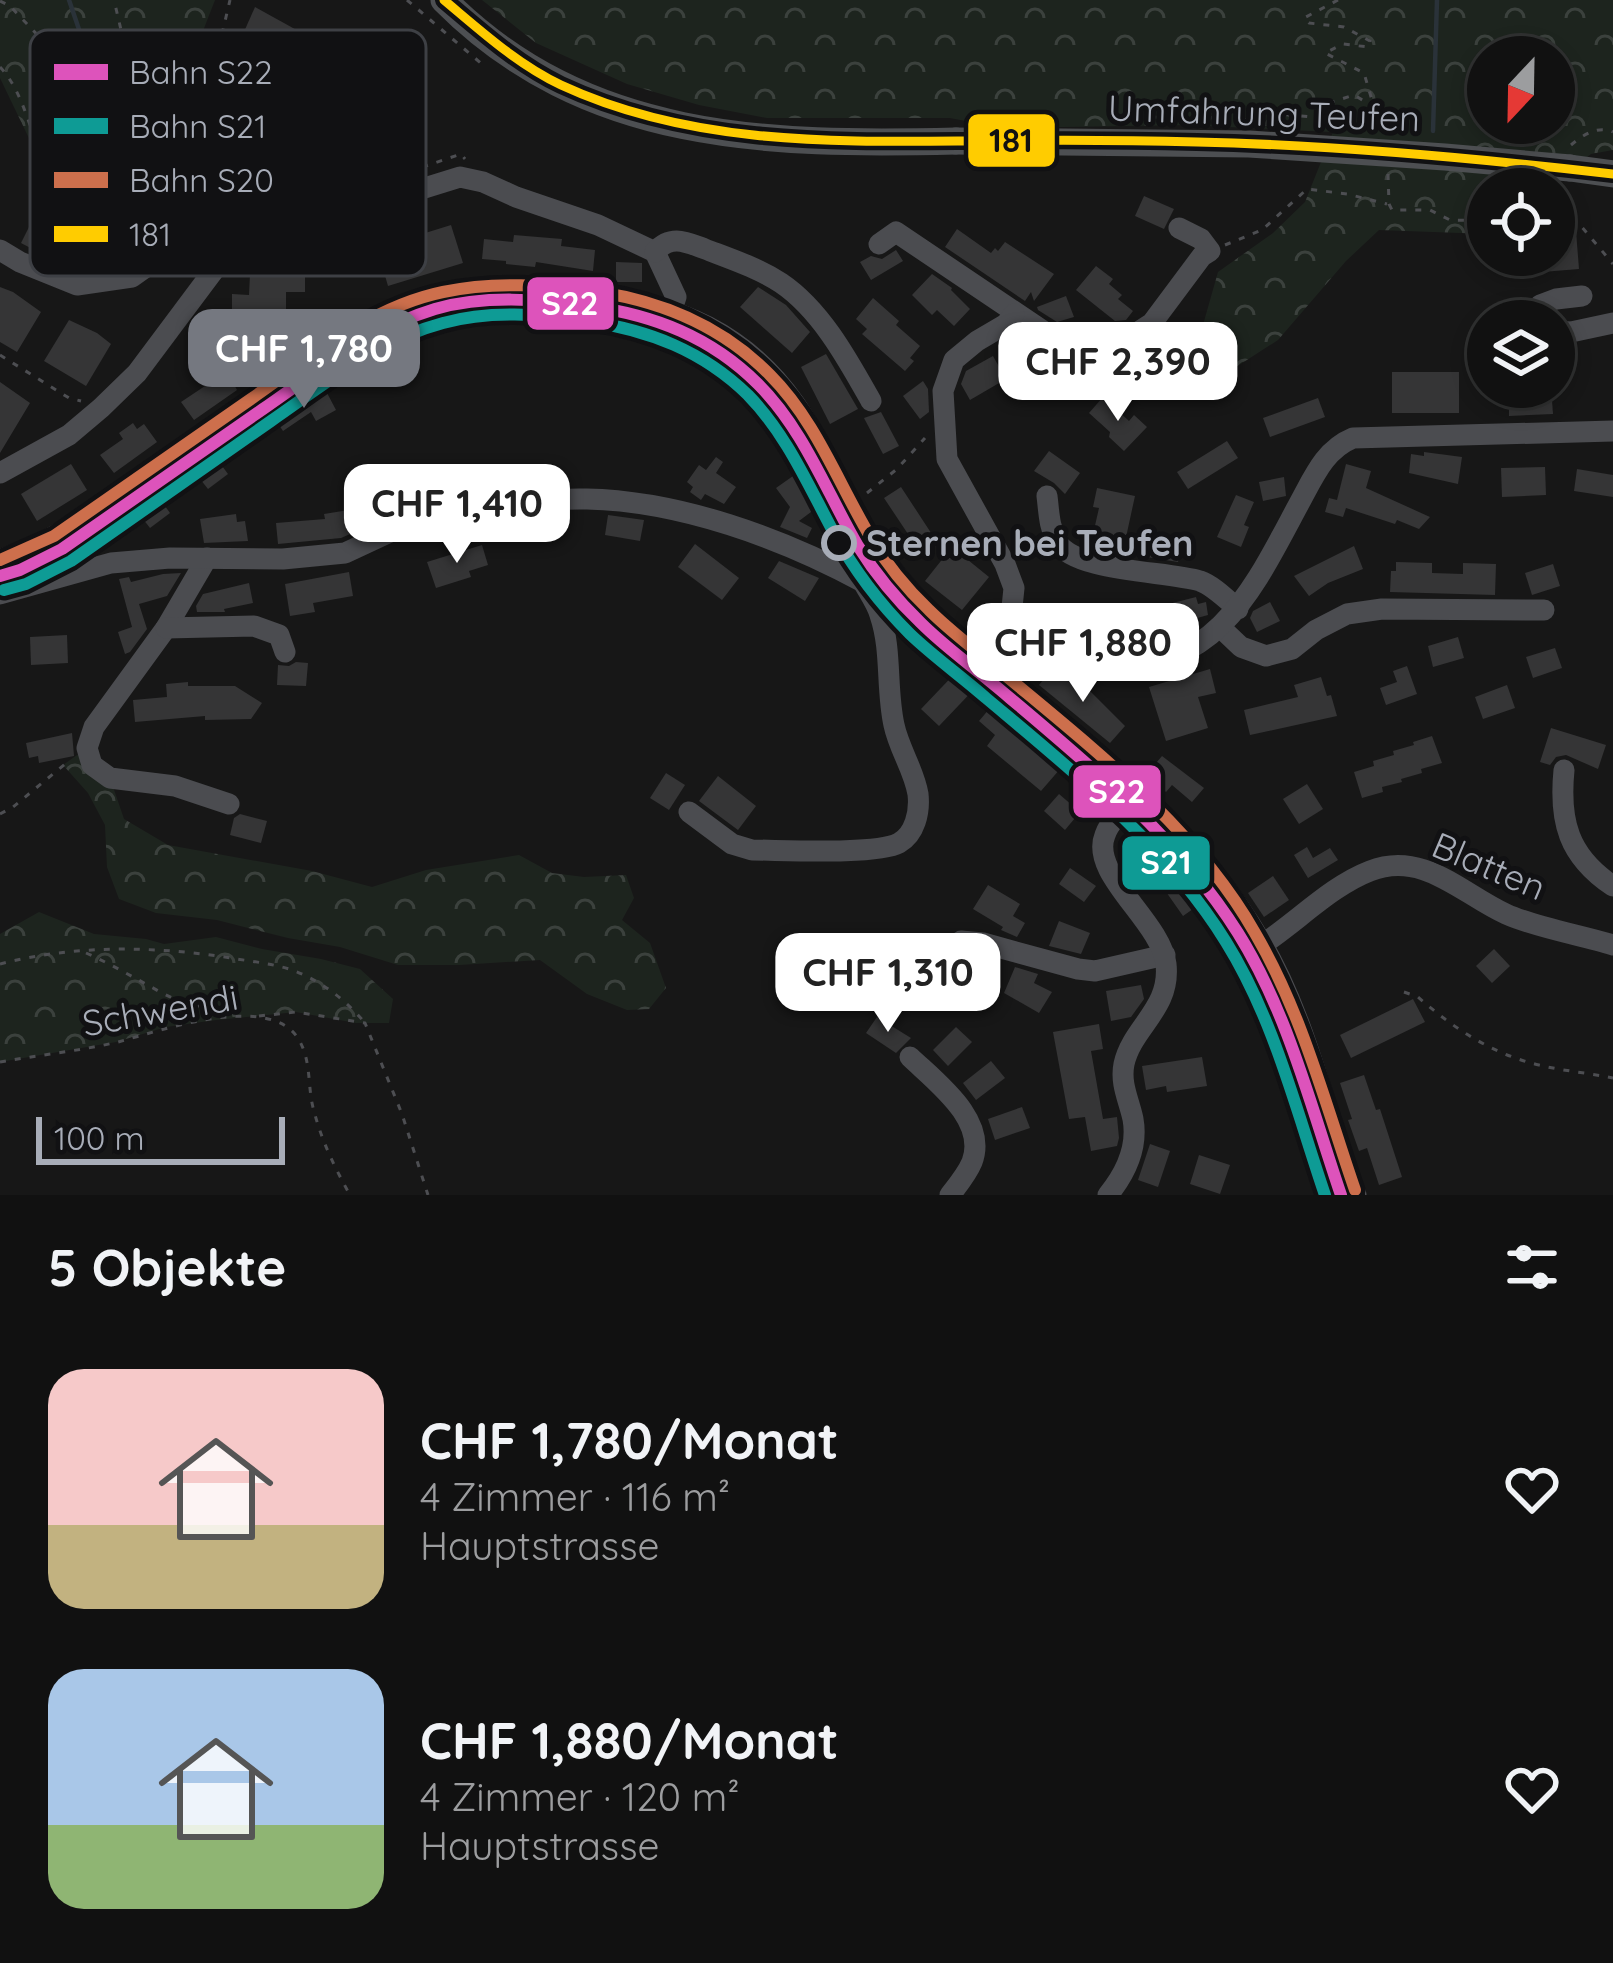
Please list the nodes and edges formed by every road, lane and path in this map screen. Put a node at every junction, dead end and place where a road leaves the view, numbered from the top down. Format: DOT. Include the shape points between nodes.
graph roads {
  1 [pos="114,0"];
  2 [pos="230,0"];
  3 [pos="444,0"];
  4 [pos="1338,0"];
  5 [pos="0,1"];
  6 [pos="33,30"];
  7 [pos="121,30"];
  8 [pos="223,30"];
  9 [pos="0,67"];
  10 [pos="30,123"];
  11 [pos="1238,125"];
  12 [pos="1613,174"];
  13 [pos="426,188"];
  14 [pos="1467,220"];
  15 [pos="1575,225"];
  16 [pos="1179,228"];
  17 [pos="879,244"];
  18 [pos="0,250"];
  19 [pos="1210,251"];
  20 [pos="655,252"];
  21 [pos="1613,264"];
  22 [pos="30,266"];
  23 [pos="55,276"];
  24 [pos="133,276"];
  25 [pos="209,276"];
  26 [pos="1582,296"];
  27 [pos="1553,300"];
  28 [pos="672,309"];
  29 [pos="1014,314"];
  30 [pos="1613,323"];
  31 [pos="1575,331"];
  32 [pos="2,357"];
  33 [pos="871,401"];
  34 [pos="106,403"];
  35 [pos="1613,431"];
  36 [pos="926,436"];
  37 [pos="0,473"];
  38 [pos="1047,496"];
  39 [pos="860,497"];
  40 [pos="207,558"];
  41 [pos="0,560"];
  42 [pos="889,566"];
  43 [pos="863,582"];
  44 [pos="0,594"];
  45 [pos="1238,608"];
  46 [pos="1544,610"];
  47 [pos="166,628"];
  48 [pos="1221,628"];
  49 [pos="285,652"];
  50 [pos="994,655"];
  51 [pos="87,748"];
  52 [pos="1564,770"];
  53 [pos="1140,793"];
  54 [pos="229,804"];
  55 [pos="689,812"];
  56 [pos="0,814"];
  57 [pos="1613,886"];
  58 [pos="961,941"];
  59 [pos="1263,944"];
  60 [pos="1613,945"];
  61 [pos="83,951"];
  62 [pos="1165,955"];
  63 [pos="0,964"];
  64 [pos="1404,992"];
  65 [pos="258,1016"];
  66 [pos="216,1020"];
  67 [pos="365,1023"];
  68 [pos="910,1058"];
  69 [pos="0,1062"];
  70 [pos="1613,1078"];
  71 [pos="350,1195"];
  72 [pos="428,1195"];
  73 [pos="950,1195"];
  74 [pos="1108,1195"];
  75 [pos="1356,1195"];
  1 -- 7 [label="path"];
  2 -- 8 [label="path"];
  3 -- 12 [label="main road, Umfahrung Teufen, bridge" via="573,90 644,117 736,136 1249,144"];
  4 -- 11 [label="path" via="1304,18 1370,41 1324,53 1364,73 1374,107 1354,95 1314,108 1335,121 1256,116"];
  5 -- 6 [label="path"];
  9 -- 10 [label="path"];
  13 -- 20 [label="street" via="460,177 482,182"];
  14 -- 19 [label="path" via="1306,189 1262,230"];
  15 -- 21 [label="path"];
  16 -- 19 [label="street"];
  17 -- 29 [label="street" via="896,232"];
  18 -- 22 [label="street"];
  19 -- 29 [label="street" via="1135,334 1052,337"];
  20 -- 28 [label="street" via="676,297"];
  20 -- 33 [label="street" via="680,239 786,286"];
  23 -- 24 [label="street" via="77,285"];
  25 -- 34 [label="street"];
  26 -- 27 [label="street"];
  28 -- 41 [label="street" via="511,285 406,303 366,322 89,515"];
  28 -- 42 [label="street" via="718,331 778,382"];
  29 -- 50 [label="street" via="954,360 943,391 947,459 1014,588 1012,617"];
  30 -- 31 [label="street"];
  32 -- 34 [label="path" via="69,398"];
  34 -- 37 [label="street" via="69,435"];
  35 -- 45 [label="street" via="1342,442 1320,465"];
  36 -- 39 [label="path"];
  38 -- 45 [label="street" via="1065,552 1204,582"];
  40 -- 43 [label="street" via="345,553 456,508 584,499 643,503 761,534"];
  40 -- 44 [label="street" via="111,563"];
  40 -- 47 [label="street"];
  42 -- 43 [label="street"];
  42 -- 50 [label="street" via="923,605"];
  43 -- 55 [label="street" via="880,613 895,733 918,795 918,819 902,842 752,850"];
  45 -- 48 [label="street"];
  46 -- 48 [label="street" via="1364,611 1266,656"];
  47 -- 49 [label="street" via="254,626 279,635"];
  47 -- 51 [label="street"];
  48 -- 50 [label="street" via="1150,664"];
  50 -- 53 [label="street"];
  51 -- 54 [label="street" via="92,765 110,778 175,786"];
  51 -- 56 [label="path"];
  52 -- 57 [label="street" via="1564,824 1586,862"];
  53 -- 59 [label="street" via="1227,888"];
  53 -- 62 [label="street" via="1112,821 1102,855"];
  58 -- 62 [label="street" via="1095,971"];
  59 -- 60 [label="street, Blatten" via="1353,879 1390,866 1419,867 1509,916"];
  59 -- 75 [label="street" via="1296,1015"];
  61 -- 63 [label="path"];
  61 -- 66 [label="path" via="166,996 202,1005"];
  61 -- 67 [label="path" via="189,951 274,965 324,986"];
  62 -- 74 [label="street" via="1162,998 1126,1057 1134,1143"];
  64 -- 70 [label="path" via="1510,1057"];
  65 -- 66 [label="path, Schwendi"];
  65 -- 67 [label="path" via="296,1012"];
  65 -- 71 [label="path, Schwendi" via="297,1035 327,1154"];
  66 -- 69 [label="path, Schwendi"];
  67 -- 72 [label="path"];
  68 -- 73 [label="street" via="950,1094 973,1134 973,1160"];
}
